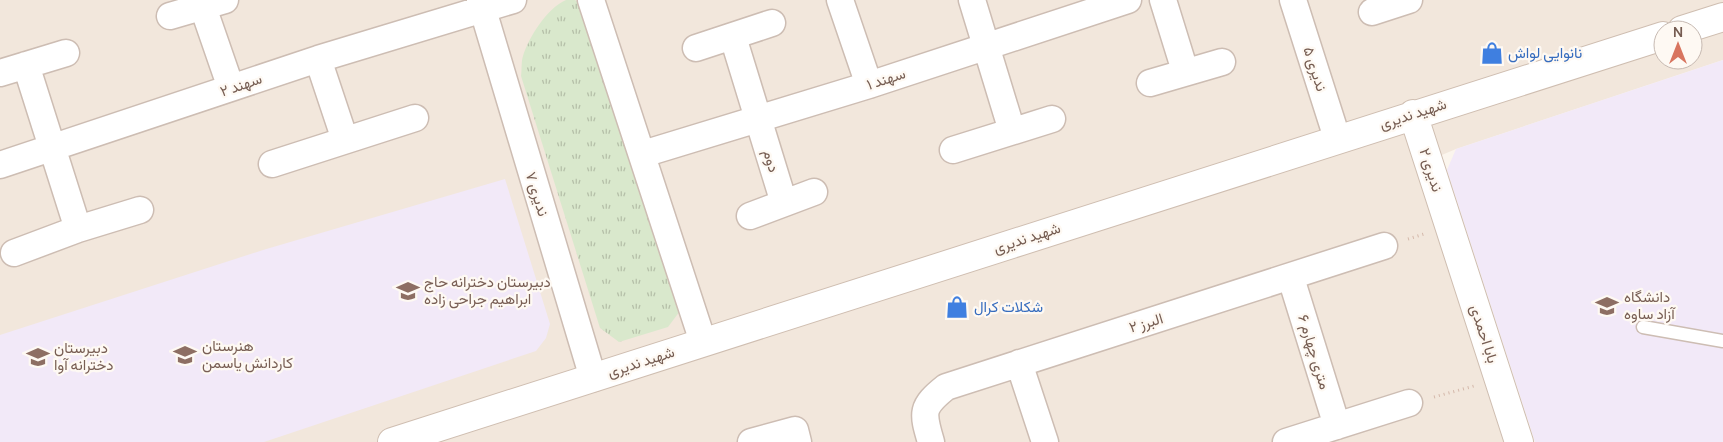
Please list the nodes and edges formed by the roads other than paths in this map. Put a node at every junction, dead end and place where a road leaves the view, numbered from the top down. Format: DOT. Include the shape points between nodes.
graph roads {
  1 [pos="513,0"];
  2 [pos="591,0"];
  3 [pos="840,0"];
  4 [pos="972,0"];
  5 [pos="1128,0"];
  6 [pos="1162,0"];
  7 [pos="1293,0"];
  8 [pos="1410,0"];
  9 [pos="214,3"];
  10 [pos="482,5"];
  11 [pos="1372,12"];
  12 [pos="170,16"];
  13 [pos="1723,17"];
  14 [pos="772,23"];
  15 [pos="1703,23"];
  16 [pos="733,37"];
  17 [pos="1653,39"];
  18 [pos="985,47"];
  19 [pos="696,48"];
  20 [pos="66,53"];
  21 [pos="318,59"];
  22 [pos="1222,62"];
  23 [pos="26,65"];
  24 [pos="1185,71"];
  25 [pos="0,73"];
  26 [pos="1150,83"];
  27 [pos="869,85"];
  28 [pos="230,88"];
  29 [pos="1413,114"];
  30 [pos="415,118"];
  31 [pos="1052,119"];
  32 [pos="759,120"];
  33 [pos="1012,131"];
  34 [pos="1337,138"];
  35 [pos="345,140"];
  36 [pos="53,147"];
  37 [pos="953,150"];
  38 [pos="643,154"];
  39 [pos="272,164"];
  40 [pos="0,165"];
  41 [pos="814,192"];
  42 [pos="784,203"];
  43 [pos="140,210"];
  44 [pos="750,216"];
  45 [pos="1449,226"];
  46 [pos="78,229"];
  47 [pos="1384,246"];
  48 [pos="14,253"];
  49 [pos="1291,278"];
  50 [pos="1643,327"];
  51 [pos="1723,341"];
  52 [pos="703,342"];
  53 [pos="1019,363"];
  54 [pos="593,378"];
  55 [pos="1409,403"];
  56 [pos="1337,426"];
  57 [pos="927,430"];
  58 [pos="392,442"];
  59 [pos="751,442"];
  60 [pos="798,442"];
  61 [pos="1045,442"];
  62 [pos="1286,442"];
  63 [pos="1519,442"];
  1 -- 10 [label="street, سهند ۲"];
  2 -- 38 [label="street"];
  3 -- 27 [label="street"];
  4 -- 18 [label="street"];
  5 -- 18 [label="street, سهند ۱"];
  6 -- 24 [label="street"];
  7 -- 34 [label="street, ندیری ۵"];
  8 -- 11 [label="street"];
  9 -- 12 [label="street"];
  9 -- 28 [label="street"];
  10 -- 21 [label="street, سهند ۲"];
  10 -- 54 [label="street, ندیری ۷"];
  13 -- 15 [label="street"];
  14 -- 16 [label="street"];
  16 -- 19 [label="street"];
  16 -- 32 [label="street, دوم"];
  17 -- 29 [label="street, شهید ندیری"];
  18 -- 27 [label="street, سهند ۱"];
  18 -- 33 [label="street"];
  20 -- 23 [label="street"];
  21 -- 28 [label="street, سهند ۲"];
  21 -- 35 [label="street"];
  22 -- 24 [label="street"];
  23 -- 25 [label="street"];
  23 -- 36 [label="street"];
  24 -- 26 [label="street"];
  27 -- 32 [label="street, سهند ۱"];
  28 -- 36 [label="street, سهند ۲"];
  29 -- 34 [label="street, شهید ندیری"];
  29 -- 45 [label="street, ندیری ۲"];
  30 -- 35 [label="street"];
  31 -- 33 [label="street"];
  32 -- 38 [label="street, سهند ۱"];
  32 -- 42 [label="street, دوم"];
  33 -- 37 [label="street"];
  34 -- 52 [label="street, شهید ندیری"];
  35 -- 39 [label="street"];
  36 -- 40 [label="street, سهند ۲"];
  36 -- 46 [label="street"];
  38 -- 52 [label="street"];
  41 -- 42 [label="street"];
  42 -- 44 [label="street"];
  43 -- 46 [label="street"];
  45 -- 63 [label="street, بابا احمدی"];
  46 -- 48 [label="street"];
  47 -- 49 [label="street, البرز ۲"];
  49 -- 53 [label="street, البرز ۲"];
  49 -- 56 [label="street, ۶ متری چهارم"];
  50 -- 51 [label="lane"];
  52 -- 54 [label="street, شهید ندیری"];
  53 -- 57 [label="street, البرز ۲" via="946,387 929,401"];
  53 -- 61 [label="street"];
  54 -- 58 [label="street, شهید ندیری"];
  55 -- 56 [label="street"];
  56 -- 62 [label="street"];
  59 -- 60 [label="street" via="795,430"];
}
